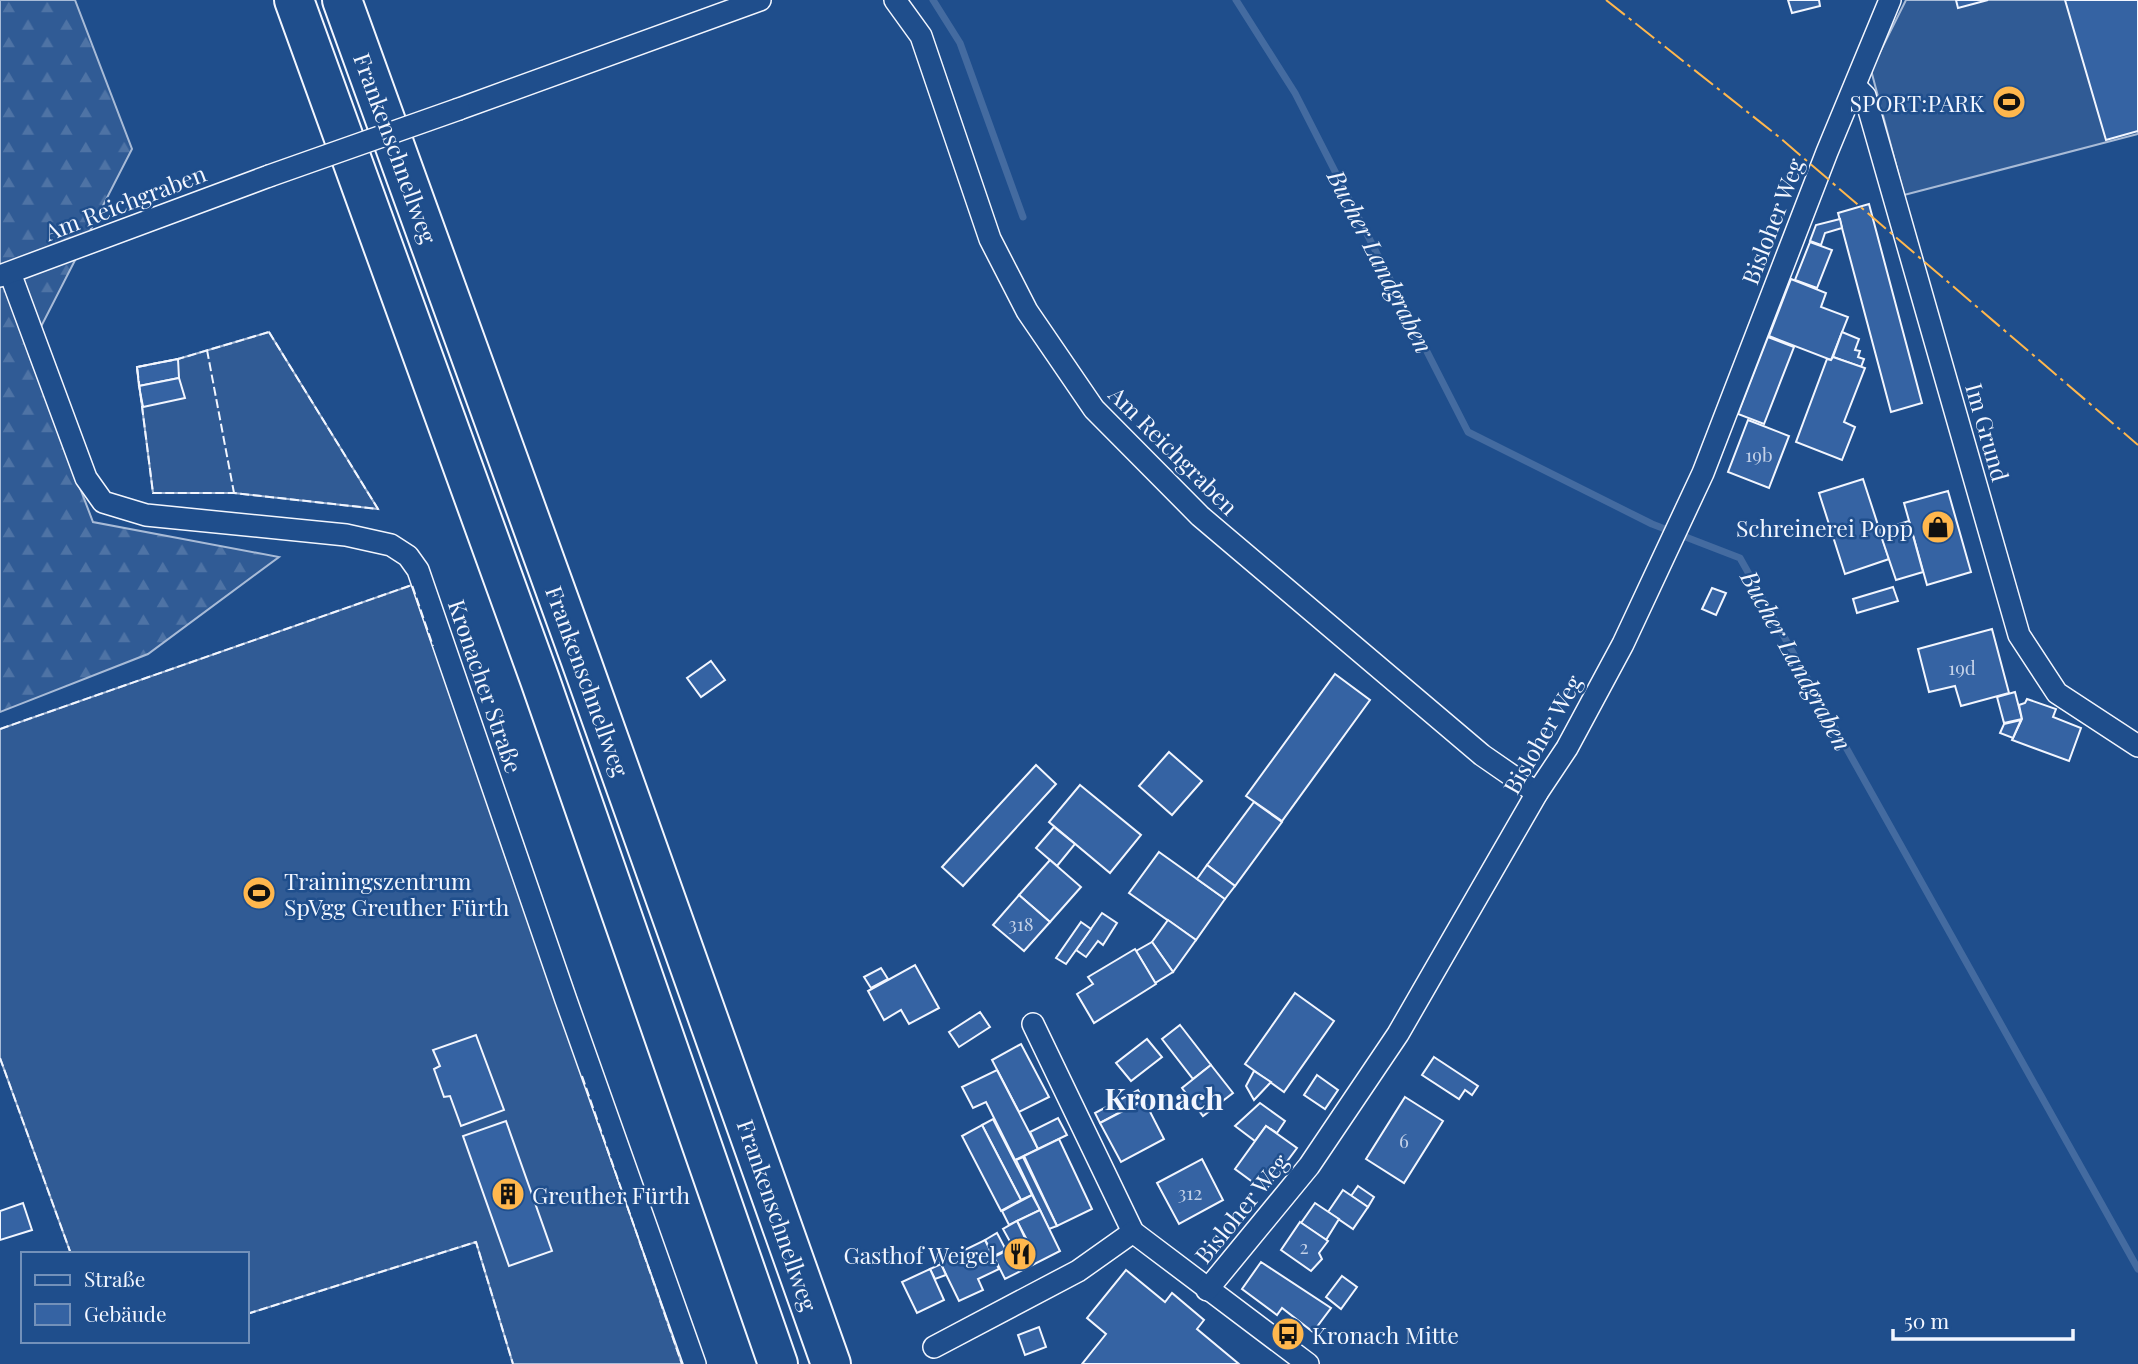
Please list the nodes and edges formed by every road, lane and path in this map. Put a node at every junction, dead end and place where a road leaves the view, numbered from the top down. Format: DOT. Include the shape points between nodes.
graph roads {
  1 [pos="294,0"];
  2 [pos="342,0"];
  3 [pos="760,0"];
  4 [pos="895,0"];
  5 [pos="1890,0"];
  6 [pos="1855,86"];
  7 [pos="5,275"];
  8 [pos="2138,746"];
  9 [pos="1538,793"];
  10 [pos="1033,1024"];
  11 [pos="1133,1232"];
  12 [pos="1207,1290"];
  13 [pos="934,1347"];
  14 [pos="695,1364"];
  15 [pos="778,1364"];
  16 [pos="831,1364"];
  17 [pos="1308,1364"];
  1 -- 15 [label="highway, Frankenschnellweg" via="540,680"];
  2 -- 16 [label="highway, Frankenschnellweg"];
  3 -- 7 [label="street, Am Reichgraben, bridge"];
  4 -- 9 [label="street, Am Reichgraben" via="921,36 990,239 1027,311 1094,409 1200,516 1482,755"];
  5 -- 6 [label="street, Bisloher Weg"];
  6 -- 8 [label="street, Im Grund" via="1865,96 2019,635 2057,693"];
  6 -- 9 [label="street, Bisloher Weg" via="1670,547 1580,725"];
  7 -- 14 [label="street, Kronacher Straße" via="86,478 103,502 146,515 346,535 391,545 418,570"];
  9 -- 12 [label="street, Bisloher Weg" via="1398,1034 1309,1166"];
  10 -- 11 [label="street"];
  11 -- 12 [label="street"];
  11 -- 13 [label="street" via="1078,1271"];
  12 -- 17 [label="street"];
}
